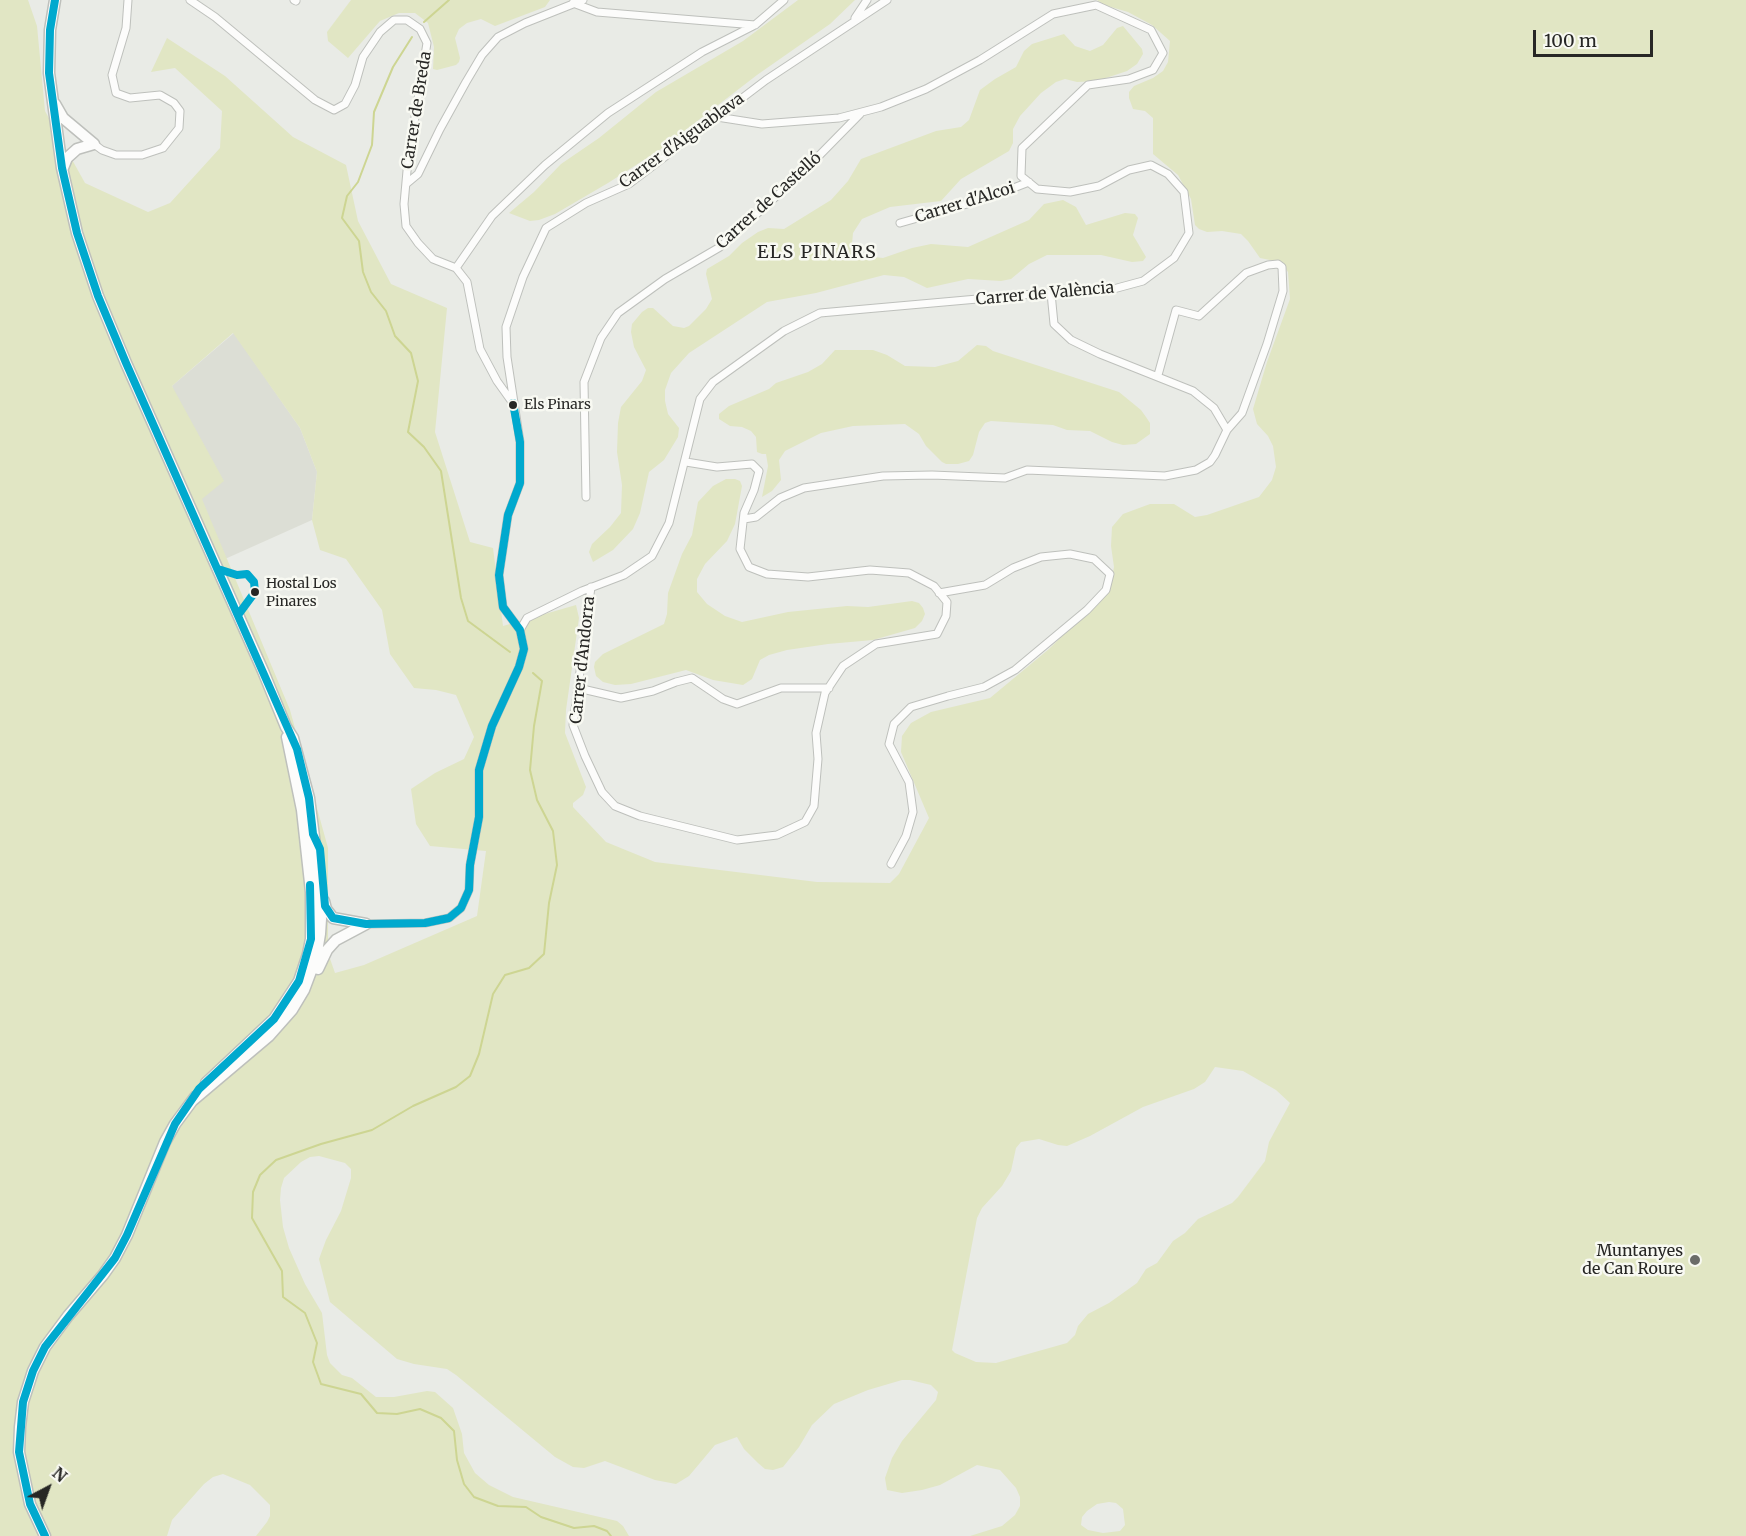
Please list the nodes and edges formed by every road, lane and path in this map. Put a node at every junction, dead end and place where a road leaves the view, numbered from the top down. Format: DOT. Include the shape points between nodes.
graph roads {
  1 [pos="128,0"];
  2 [pos="190,0"];
  3 [pos="583,0"];
  4 [pos="784,0"];
  5 [pos="867,0"];
  6 [pos="887,0"];
  7 [pos="51,2"];
  8 [pos="573,3"];
  9 [pos="852,22"];
  10 [pos="755,25"];
  11 [pos="53,101"];
  12 [pos="862,112"];
  13 [pos="717,117"];
  14 [pos="94,144"];
  15 [pos="62,168"];
  16 [pos="1029,183"];
  17 [pos="406,184"];
  18 [pos="900,223"];
  19 [pos="456,268"];
  20 [pos="1051,293"];
  21 [pos="1158,375"];
  22 [pos="513,403"];
  23 [pos="1227,430"];
  24 [pos="686,462"];
  25 [pos="586,497"];
  26 [pos="744,519"];
  27 [pos="591,587"];
  28 [pos="939,593"];
  29 [pos="520,630"];
  30 [pos="578,688"];
  31 [pos="829,688"];
  32 [pos="286,728"];
  33 [pos="302,810"];
  34 [pos="313,834"];
  35 [pos="891,864"];
  36 [pos="338,919"];
  37 [pos="366,924"];
  38 [pos="319,927"];
  39 [pos="341,937"];
  40 [pos="292,1010"];
  41 [pos="274,1019"];
  42 [pos="192,1101"];
  43 [pos="45,1536"];
  1 -- 14 [label="street" via="126,27 112,75 116,93 130,98 160,95 180,111 179,128 163,148 142,155 116,155"];
  2 -- 17 [label="street, Carrer de Breda" via="334,110 345,104 363,57 380,32 394,20 407,20 420,29 427,43"];
  3 -- 8 [label="street"];
  4 -- 10 [label="street"];
  5 -- 9 [label="street"];
  6 -- 9 [label="street, Carrer d'Aiguablava"];
  7 -- 11 [label="main road" via="49,73"];
  8 -- 10 [label="street" via="597,12"];
  8 -- 17 [label="street" via="498,37 466,82 418,174"];
  9 -- 13 [label="street, Carrer d'Aiguablava"];
  10 -- 19 [label="street" via="702,52 608,113 492,216"];
  11 -- 14 [label="main road" via="63,118"];
  11 -- 15 [label="main road"];
  12 -- 13 [label="street" via="839,118 762,124"];
  12 -- 16 [label="street" via="926,89 1053,14 1096,5 1151,30 1163,53 1153,70 1129,79 1088,85 1022,148 1021,176"];
  12 -- 25 [label="street, Carrer de Castelló" via="720,247 665,279 618,313 601,338 584,382"];
  13 -- 22 [label="street, Carrer d'Aiguablava" via="629,184 586,203 546,228 506,327"];
  14 -- 15 [label="main road" via="77,149"];
  15 -- 32 [label="main road" via="76,232 98,296"];
  16 -- 18 [label="street, Carrer d'Alcoi"];
  16 -- 20 [label="street, Carrer de València" via="1038,189 1070,192 1099,186 1130,170 1151,165 1168,174 1184,192 1189,233 1174,258 1143,281 1106,291"];
  17 -- 19 [label="street, Carrer de Breda" via="406,226 433,259"];
  19 -- 22 [label="street" via="467,282 480,349"];
  20 -- 21 [label="street" via="1054,324 1071,340"];
  20 -- 24 [label="street, Carrer de València" via="820,313 783,331 713,382 700,399"];
  21 -- 23 [label="street" via="1194,391 1214,408"];
  21 -- 23 [label="street" via="1176,310 1199,316 1246,273 1268,265 1282,267 1283,291 1267,344 1242,413"];
  22 -- 29 [label="street, Carrer d'Aiguablava" via="520,442 520,483 508,515 499,575 503,606"];
  23 -- 26 [label="street" via="1210,462 1181,473 1027,470 1005,478 883,476 804,489 780,498 756,517"];
  24 -- 26 [label="street" via="717,467 752,464 759,471"];
  24 -- 27 [label="street, Carrer de València" via="669,523 652,556 624,575"];
  26 -- 28 [label="street" via="740,549 749,567 767,574 808,577 870,570 909,573"];
  27 -- 29 [label="street, Carrer de València" via="526,618"];
  27 -- 30 [label="street, Carrer d'Andorra"];
  28 -- 31 [label="street, Carrer d'Andorra" via="947,603 946,616 937,633 876,644 843,666"];
  28 -- 35 [label="street" via="985,585 1041,557 1070,554 1094,559 1110,574 1106,590 1088,610 1016,670 984,687 911,707 894,724 890,744 909,782 913,812"];
  29 -- 37 [label="street" via="524,649 519,667 492,726 479,770 479,817 469,890 461,908 448,918 425,922"];
  30 -- 31 [label="street" via="621,698 692,678 737,704 781,688"];
  30 -- 31 [label="street, Carrer d'Andorra" via="573,725 602,792 615,806 736,840 777,835 805,822 814,806 816,733"];
  32 -- 33 [label="main road"];
  32 -- 34 [label="main road" via="297,749"];
  33 -- 38 [label="main road" via="307,819"];
  33 -- 41 [label="main road" via="311,892 309,954 299,981"];
  34 -- 36 [label="main road" via="320,849 325,906"];
  34 -- 38 [label="main road"];
  36 -- 37 [label="main road"];
  36 -- 38 [label="main road"];
  36 -- 39 [label="main road"];
  37 -- 39 [label="main road"];
  38 -- 39 [label="main road" via="326,939"];
  38 -- 40 [label="main road" via="311,974"];
  38 -- 41 [label="main road" via="305,979 288,1007"];
  39 -- 40 [label="main road" via="327,950 300,1004"];
  40 -- 42 [label="main road" via="269,1036"];
  41 -- 42 [label="main road"];
  42 -- 43 [label="main road" via="165,1142 115,1258 45,1347 33,1371 23,1402 19,1452 30,1504"];
}
